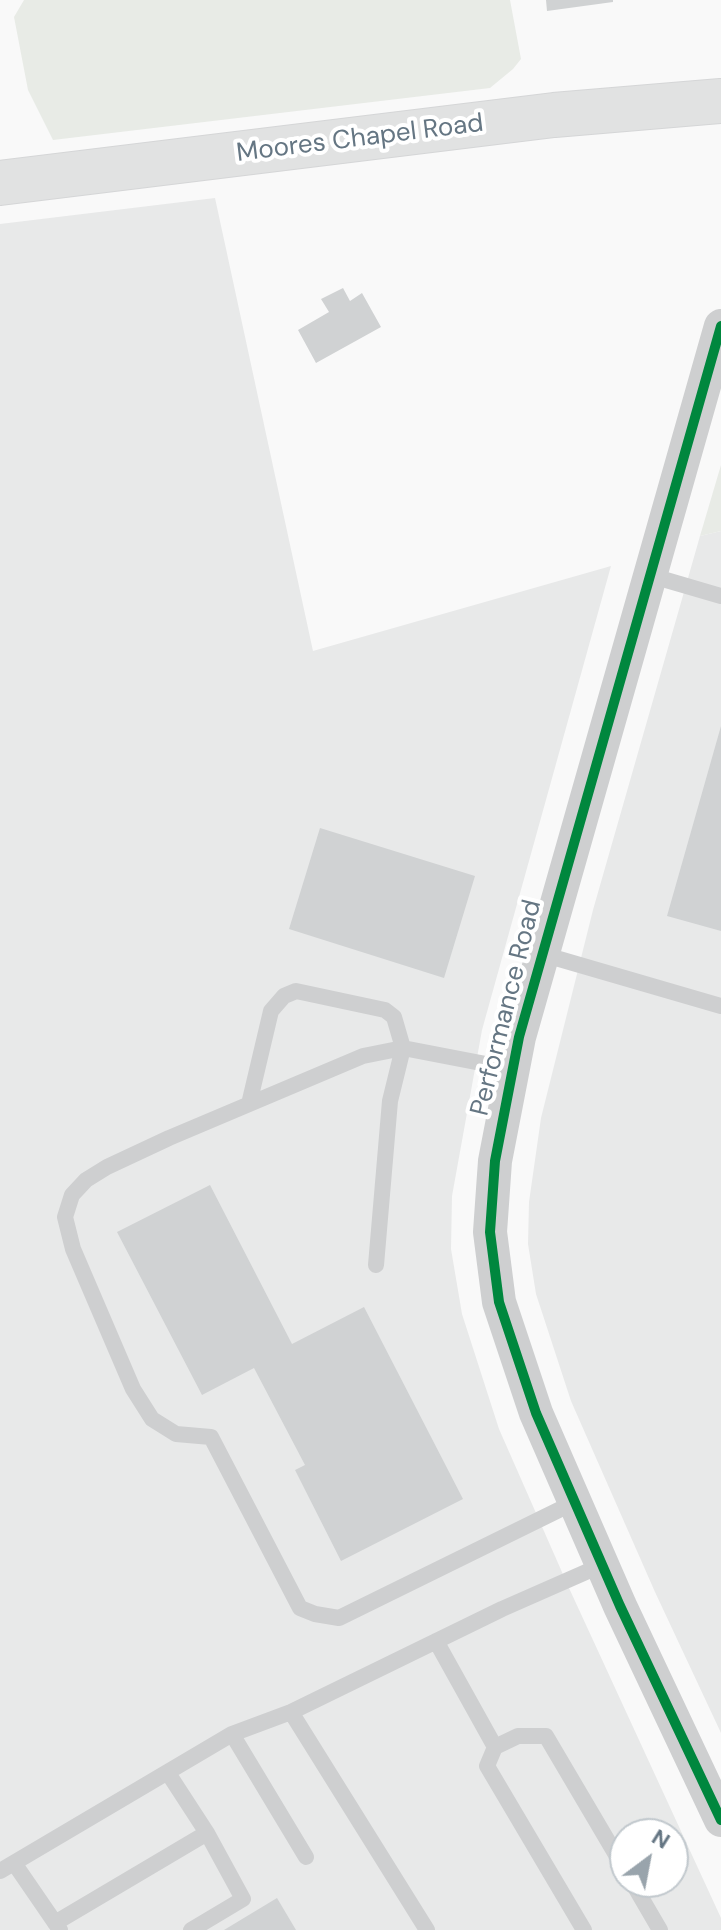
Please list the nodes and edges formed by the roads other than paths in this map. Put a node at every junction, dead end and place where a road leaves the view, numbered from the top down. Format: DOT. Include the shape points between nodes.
graph roads {
  1 [pos="721,101"];
  2 [pos="0,183"];
  3 [pos="721,326"];
  4 [pos="649,575"];
  5 [pos="721,596"];
  6 [pos="542,954"];
  7 [pos="721,1006"];
  8 [pos="403,1048"];
  9 [pos="512,1069"];
  10 [pos="249,1104"];
  11 [pos="376,1265"];
  12 [pos="575,1502"];
  13 [pos="602,1565"];
  14 [pos="436,1641"];
  15 [pos="291,1712"];
  16 [pos="232,1734"];
  17 [pos="495,1747"];
  18 [pos="168,1773"];
  19 [pos="721,1820"];
  20 [pos="207,1833"];
  21 [pos="609,1843"];
  22 [pos="306,1857"];
  23 [pos="7,1867"];
  24 [pos="641,1898"];
  25 [pos="58,1926"];
  26 [pos="191,1930"];
  27 [pos="427,1930"];
  28 [pos="584,1930"];
  29 [pos="660,1930"];
  1 -- 2 [label="main road, Moores Chapel Road" via="554,115"];
  3 -- 4 [label="street, Performance Road"];
  4 -- 5 [label="lane"];
  4 -- 6 [label="street, Performance Road"];
  6 -- 7 [label="lane"];
  6 -- 9 [label="street, Performance Road"];
  8 -- 9 [label="lane"];
  8 -- 10 [label="lane" via="363,1056"];
  8 -- 10 [label="lane" via="394,1017 385,1010 296,991 271,1011"];
  8 -- 11 [label="lane" via="390,1101"];
  9 -- 12 [label="street, Performance Road" via="490,1201 491,1256 517,1363"];
  10 -- 12 [label="lane" via="86,1180 72,1195 65,1217 73,1249 133,1389 152,1419 176,1434 211,1437 300,1608 339,1618"];
  12 -- 13 [label="street, Performance Road"];
  13 -- 14 [label="lane"];
  13 -- 19 [label="street, Performance Road"];
  14 -- 15 [label="lane"];
  14 -- 17 [label="lane"];
  15 -- 16 [label="lane"];
  15 -- 27 [label="lane"];
  16 -- 18 [label="lane"];
  16 -- 22 [label="lane"];
  17 -- 21 [label="lane" via="518,1736 546,1736"];
  17 -- 28 [label="lane" via="487,1766"];
  18 -- 20 [label="lane"];
  18 -- 23 [label="lane"];
  20 -- 25 [label="lane"];
  20 -- 26 [label="lane" via="243,1899"];
  23 -- 25 [label="lane"];
  24 -- 29 [label="lane"];
}
